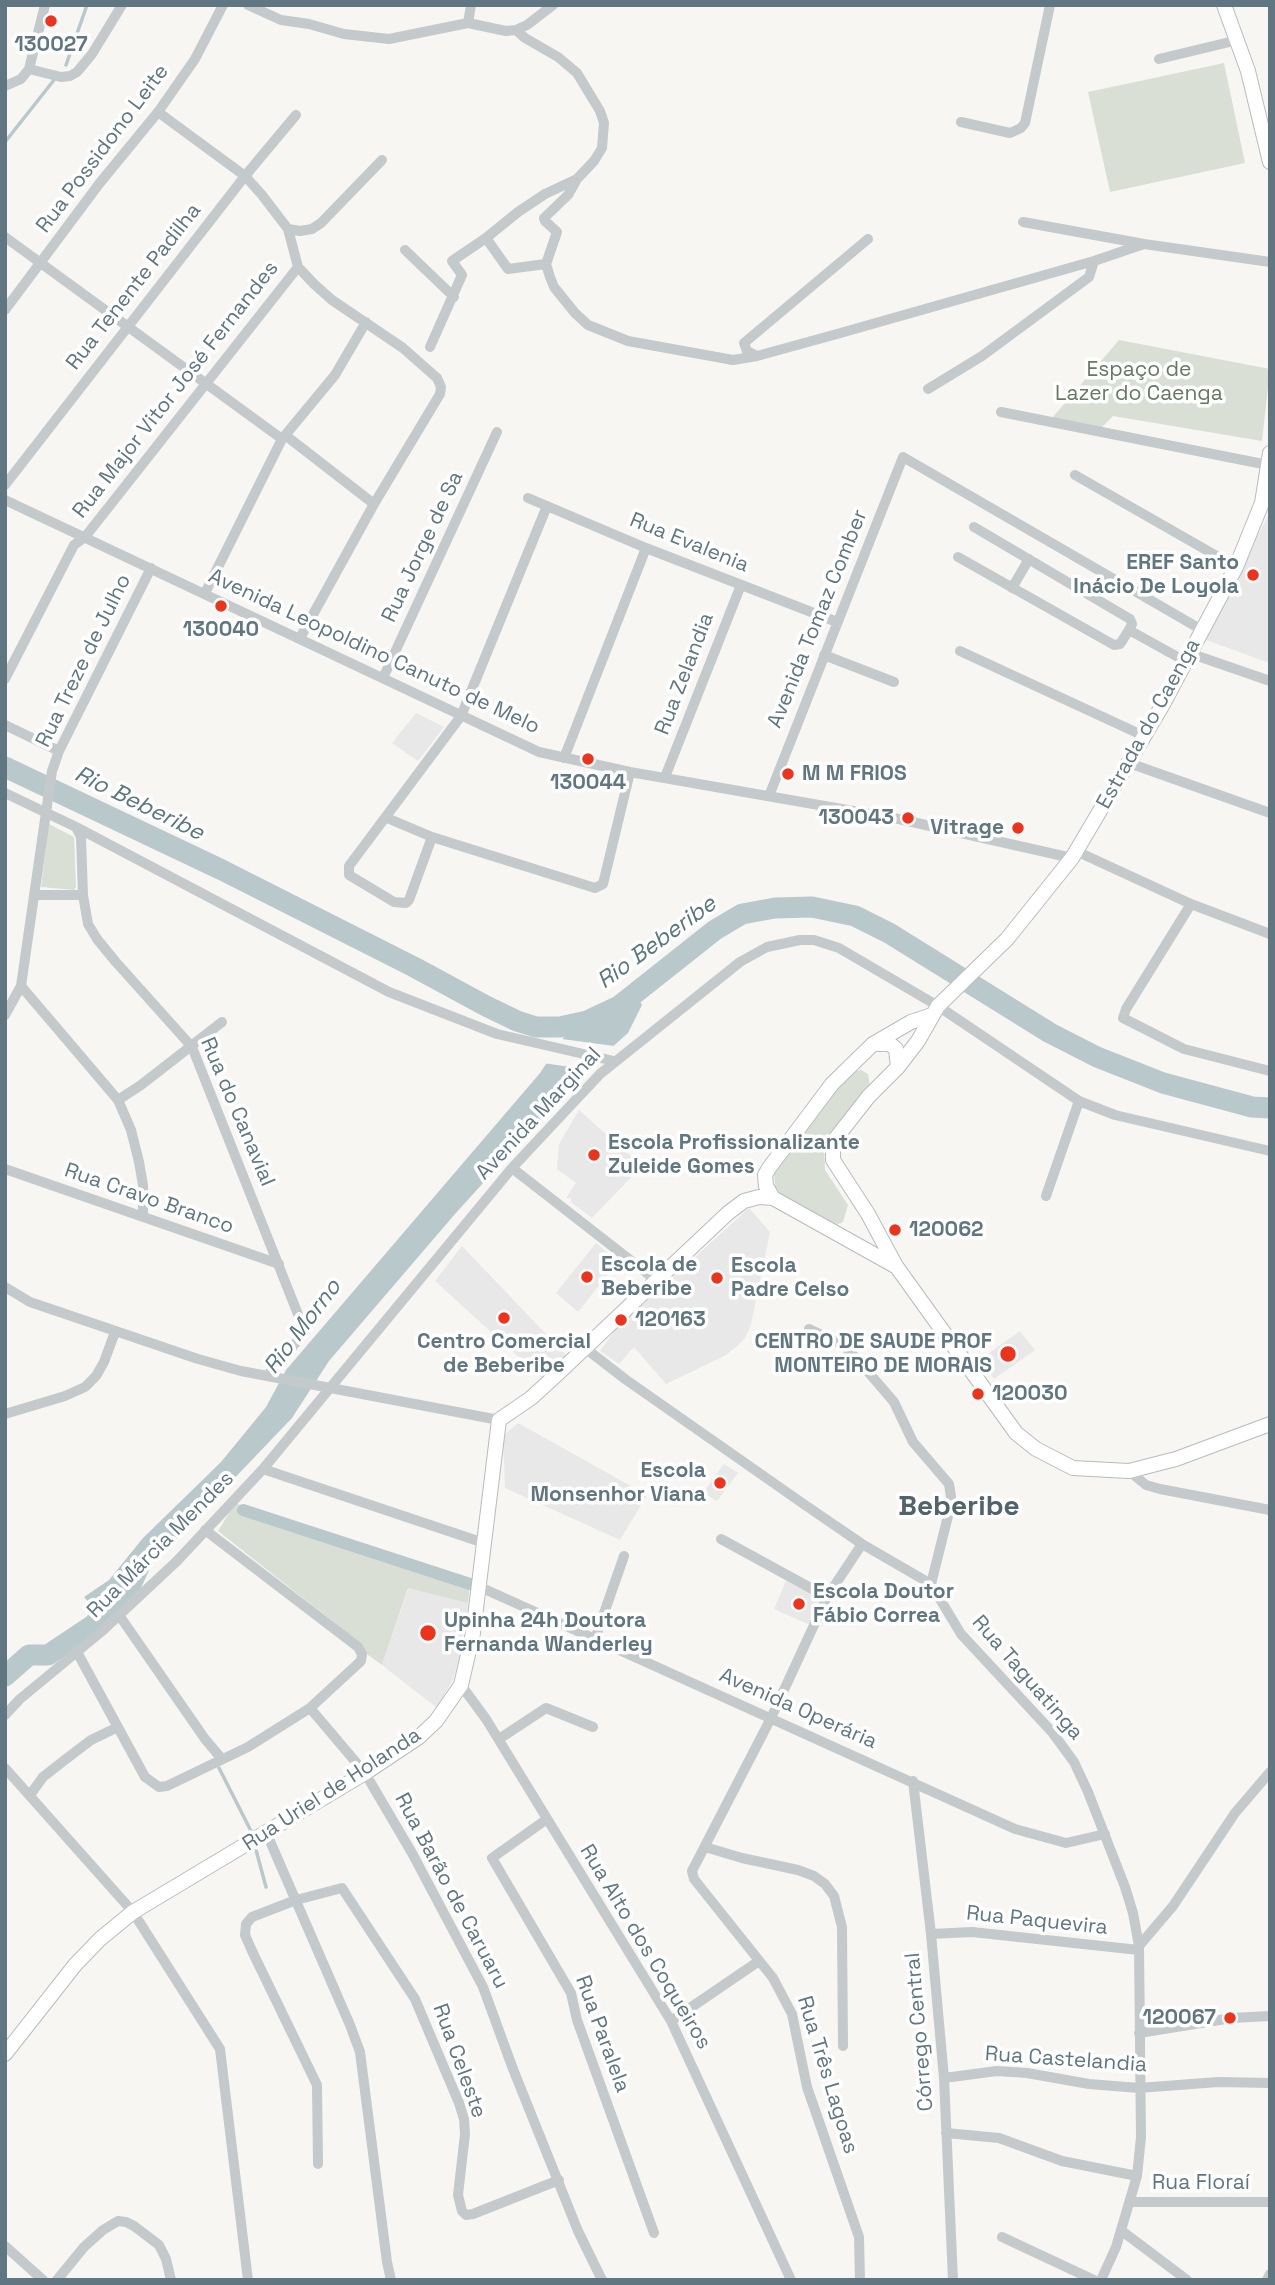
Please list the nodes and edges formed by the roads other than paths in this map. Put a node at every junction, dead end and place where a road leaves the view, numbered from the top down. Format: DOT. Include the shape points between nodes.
graph roads {
  1 [pos="45,5"];
  2 [pos="122,5"];
  3 [pos="223,5"];
  4 [pos="248,5"];
  5 [pos="471,5"];
  6 [pos="553,5"];
  7 [pos="1049,5"];
  8 [pos="1224,5"];
  9 [pos="468,23"];
  10 [pos="516,30"];
  11 [pos="1238,40"];
  12 [pos="1158,59"];
  13 [pos="29,69"];
  14 [pos="5,86"];
  15 [pos="158,112"];
  16 [pos="296,115"];
  17 [pos="961,122"];
  18 [pos="1267,141"];
  19 [pos="382,160"];
  20 [pos="1270,162"];
  21 [pos="244,176"];
  22 [pos="577,179"];
  23 [pos="1023,222"];
  24 [pos="288,229"];
  25 [pos="5,237"];
  26 [pos="486,238"];
  27 [pos="867,239"];
  28 [pos="1144,244"];
  29 [pos="405,250"];
  30 [pos="1094,261"];
  31 [pos="1270,262"];
  32 [pos="41,263"];
  33 [pos="546,264"];
  34 [pos="298,267"];
  35 [pos="454,297"];
  36 [pos="5,310"];
  37 [pos="366,322"];
  38 [pos="127,328"];
  39 [pos="429,347"];
  40 [pos="757,356"];
  41 [pos="207,384"];
  42 [pos="928,389"];
  43 [pos="1001,412"];
  44 [pos="497,432"];
  45 [pos="284,437"];
  46 [pos="1269,459"];
  47 [pos="1075,475"];
  48 [pos="5,485"];
  49 [pos="1266,497"];
  50 [pos="528,498"];
  51 [pos="5,500"];
  52 [pos="374,504"];
  53 [pos="547,506"];
  54 [pos="974,527"];
  55 [pos="85,537"];
  56 [pos="646,548"];
  57 [pos="958,557"];
  58 [pos="1029,559"];
  59 [pos="1236,567"];
  60 [pos="151,568"];
  61 [pos="741,585"];
  62 [pos="1012,588"];
  63 [pos="205,593"];
  64 [pos="837,622"];
  65 [pos="1129,630"];
  66 [pos="1202,630"];
  67 [pos="300,638"];
  68 [pos="960,651"];
  69 [pos="824,655"];
  70 [pos="1187,657"];
  71 [pos="383,678"];
  72 [pos="5,679"];
  73 [pos="1270,681"];
  74 [pos="894,682"];
  75 [pos="461,716"];
  76 [pos="5,725"];
  77 [pos="1144,736"];
  78 [pos="59,751"];
  79 [pos="564,758"];
  80 [pos="1129,762"];
  81 [pos="630,772"];
  82 [pos="665,777"];
  83 [pos="5,793"];
  84 [pos="769,796"];
  85 [pos="45,811"];
  86 [pos="1270,813"];
  87 [pos="387,818"];
  88 [pos="76,827"];
  89 [pos="432,837"];
  90 [pos="1074,855"];
  91 [pos="34,895"];
  92 [pos="83,895"];
  93 [pos="1191,904"];
  94 [pos="1270,934"];
  95 [pos="20,986"];
  96 [pos="935,1010"];
  97 [pos="5,1015"];
  98 [pos="222,1023"];
  99 [pos="873,1044"];
  100 [pos="192,1047"];
  101 [pos="609,1060"];
  102 [pos="898,1068"];
  103 [pos="1270,1071"];
  104 [pos="118,1100"];
  105 [pos="1079,1101"];
  106 [pos="1270,1151"];
  107 [pos="512,1168"];
  108 [pos="5,1169"];
  109 [pos="1046,1196"];
  110 [pos="772,1198"];
  111 [pos="867,1214"];
  112 [pos="143,1217"];
  113 [pos="839,1236"];
  114 [pos="279,1264"];
  115 [pos="896,1266"];
  116 [pos="657,1281"];
  117 [pos="5,1287"];
  118 [pos="809,1329"];
  119 [pos="115,1332"];
  120 [pos="585,1348"];
  121 [pos="273,1377"];
  122 [pos="323,1387"];
  123 [pos="5,1414"];
  124 [pos="499,1420"];
  125 [pos="1270,1424"];
  126 [pos="263,1469"];
  127 [pos="1129,1471"];
  128 [pos="1270,1510"];
  129 [pos="205,1530"];
  130 [pos="721,1539"];
  131 [pos="484,1543"];
  132 [pos="862,1544"];
  133 [pos="624,1556"];
  134 [pos="931,1584"];
  135 [pos="480,1587"];
  136 [pos="827,1597"];
  137 [pos="119,1615"];
  138 [pos="595,1639"];
  139 [pos="77,1652"];
  140 [pos="461,1685"];
  141 [pos="310,1708"];
  142 [pos="5,1715"];
  143 [pos="771,1718"];
  144 [pos="118,1727"];
  145 [pos="593,1727"];
  146 [pos="499,1739"];
  147 [pos="221,1758"];
  148 [pos="5,1768"];
  149 [pos="1270,1772"];
  150 [pos="365,1773"];
  151 [pos="913,1782"];
  152 [pos="30,1795"];
  153 [pos="547,1819"];
  154 [pos="266,1832"];
  155 [pos="1105,1834"];
  156 [pos="705,1847"];
  157 [pos="296,1900"];
  158 [pos="133,1912"];
  159 [pos="931,1934"];
  160 [pos="1139,1948"];
  161 [pos="759,1961"];
  162 [pos="1270,2016"];
  163 [pos="671,2021"];
  164 [pos="1139,2033"];
  165 [pos="843,2046"];
  166 [pos="5,2054"];
  167 [pos="944,2078"];
  168 [pos="1270,2083"];
  169 [pos="1139,2088"];
  170 [pos="946,2133"];
  171 [pos="318,2164"];
  172 [pos="1137,2176"];
  173 [pos="559,2180"];
  174 [pos="1131,2202"];
  175 [pos="1270,2202"];
  176 [pos="1122,2231"];
  177 [pos="654,2233"];
  178 [pos="1002,2237"];
  179 [pos="5,2246"];
  180 [pos="1270,2274"];
  181 [pos="1107,2277"];
  182 [pos="43,2280"];
  183 [pos="57,2280"];
  184 [pos="171,2280"];
  185 [pos="248,2280"];
  186 [pos="391,2280"];
  187 [pos="602,2280"];
  188 [pos="791,2280"];
  189 [pos="860,2280"];
  190 [pos="953,2280"];
  191 [pos="1094,2280"];
  192 [pos="1187,2280"];
  193 [pos="1266,2280"];
  1 -- 13 [label="street"];
  2 -- 13 [label="street" via="77,72 61,77"];
  3 -- 15 [label="street, Rua Possidono Leite" via="195,59"];
  4 -- 9 [label="street" via="281,20 374,38 410,36"];
  5 -- 9 [label="street"];
  6 -- 10 [label="street"];
  7 -- 17 [label="street" via="1025,123 1010,133"];
  8 -- 11 [label="main road"];
  9 -- 10 [label="street"];
  10 -- 22 [label="street" via="569,65 600,111 602,148"];
  11 -- 12 [label="street"];
  11 -- 18 [label="main road"];
  13 -- 14 [label="street" via="21,79"];
  15 -- 21 [label="street"];
  15 -- 32 [label="street, Rua Possidono Leite"];
  16 -- 21 [label="street, Rua Tenente Padilha"];
  18 -- 20 [label="main road"];
  19 -- 24 [label="street" via="321,223 312,229"];
  21 -- 24 [label="street"];
  21 -- 38 [label="street, Rua Tenente Padilha"];
  22 -- 26 [label="street" via="545,194"];
  22 -- 33 [label="street" via="544,218 556,232"];
  23 -- 28 [label="street"];
  24 -- 34 [label="street"];
  25 -- 32 [label="street"];
  26 -- 33 [label="street" via="508,269"];
  26 -- 35 [label="street" via="452,261 462,275"];
  27 -- 40 [label="street" via="744,343 747,351"];
  28 -- 30 [label="street"];
  28 -- 31 [label="street"];
  29 -- 35 [label="street"];
  30 -- 40 [label="street"];
  30 -- 42 [label="street" via="1089,277 982,356"];
  32 -- 36 [label="street, Rua Possidono Leite"];
  32 -- 38 [label="street"];
  33 -- 40 [label="street" via="554,287 588,325 628,341 687,352 733,360"];
  34 -- 37 [label="street" via="332,300"];
  34 -- 41 [label="street, Rua Major Vitor José Fernandes"];
  35 -- 39 [label="street"];
  37 -- 45 [label="street" via="335,375"];
  37 -- 52 [label="street" via="437,377 441,387"];
  38 -- 41 [label="street"];
  38 -- 48 [label="street, Rua Tenente Padilha"];
  41 -- 45 [label="street"];
  41 -- 55 [label="street, Rua Major Vitor José Fernandes"];
  43 -- 46 [label="street"];
  44 -- 71 [label="street, Rua Jorge de Sa"];
  45 -- 52 [label="street"];
  45 -- 63 [label="street"];
  46 -- 49 [label="main road, Estrada do Caenga"];
  47 -- 59 [label="street"];
  49 -- 59 [label="main road, Estrada do Caenga"];
  50 -- 53 [label="street, Rua Evalenia"];
  51 -- 55 [label="street, Avenida Leopoldino Canuto de Melo"];
  52 -- 67 [label="street"];
  53 -- 56 [label="street, Rua Evalenia"];
  53 -- 75 [label="street"];
  54 -- 58 [label="street"];
  55 -- 60 [label="street, Avenida Leopoldino Canuto de Melo"];
  55 -- 72 [label="street, Rua Major Vitor José Fernandes" via="74,545"];
  56 -- 61 [label="street, Rua Evalenia"];
  56 -- 79 [label="street"];
  57 -- 62 [label="street"];
  58 -- 62 [label="street"];
  58 -- 65 [label="street" via="1130,619"];
  59 -- 66 [label="main road, Estrada do Caenga"];
  60 -- 63 [label="street, Avenida Leopoldino Canuto de Melo"];
  60 -- 78 [label="street, Rua Treze de Julho"];
  61 -- 64 [label="street, Rua Evalenia"];
  61 -- 82 [label="street, Rua Zelandia"];
  62 -- 65 [label="street" via="1114,645 1120,644"];
  63 -- 67 [label="street, Avenida Leopoldino Canuto de Melo"];
  64 -- 66 [label="street, Avenida Tomaz Comber" via="903,457"];
  64 -- 69 [label="street, Avenida Tomaz Comber"];
  65 -- 70 [label="street"];
  66 -- 70 [label="main road, Estrada do Caenga"];
  67 -- 71 [label="street, Avenida Leopoldino Canuto de Melo"];
  68 -- 77 [label="street"];
  69 -- 74 [label="street"];
  69 -- 84 [label="street, Avenida Tomaz Comber"];
  70 -- 73 [label="street"];
  70 -- 77 [label="main road, Estrada do Caenga"];
  71 -- 75 [label="street, Avenida Leopoldino Canuto de Melo"];
  75 -- 79 [label="street, Avenida Leopoldino Canuto de Melo" via="516,743"];
  75 -- 87 [label="street"];
  76 -- 78 [label="street"];
  77 -- 80 [label="main road, Estrada do Caenga"];
  78 -- 85 [label="street, Rua Treze de Julho"];
  79 -- 81 [label="street, Avenida Leopoldino Canuto de Melo"];
  80 -- 86 [label="street"];
  80 -- 90 [label="main road, Estrada do Caenga"];
  81 -- 82 [label="street, Avenida Leopoldino Canuto de Melo"];
  81 -- 89 [label="street" via="599,887"];
  82 -- 84 [label="street, Avenida Leopoldino Canuto de Melo"];
  83 -- 85 [label="street"];
  84 -- 90 [label="street, Avenida Leopoldino Canuto de Melo"];
  85 -- 88 [label="street"];
  85 -- 91 [label="street, Rua Treze de Julho"];
  87 -- 89 [label="street"];
  87 -- 89 [label="street" via="348,870 394,902 409,900"];
  88 -- 92 [label="street, Rua do Canavial" via="81,837"];
  88 -- 101 [label="street" via="389,992 497,1034"];
  90 -- 93 [label="street, Avenida Leopoldino Canuto de Melo"];
  90 -- 96 [label="main road, Estrada do Caenga" via="1007,939"];
  91 -- 92 [label="street"];
  91 -- 95 [label="street, Rua Treze de Julho"];
  92 -- 100 [label="street, Rua do Canavial" via="88,924 97,939"];
  93 -- 94 [label="street, Avenida Leopoldino Canuto de Melo"];
  93 -- 103 [label="street" via="1123,1015 1184,1049"];
  95 -- 97 [label="street, Rua Treze de Julho"];
  95 -- 104 [label="street"];
  96 -- 99 [label="main road"];
  96 -- 101 [label="street, Avenida Marginal" via="839,948 800,940 767,947 740,962"];
  96 -- 102 [label="main road"];
  96 -- 105 [label="street, Avenida Marginal"];
  98 -- 100 [label="street"];
  99 -- 102 [label="main road" via="890,1044 896,1049"];
  99 -- 110 [label="main road" via="832,1084 769,1168 766,1186"];
  100 -- 104 [label="street"];
  100 -- 114 [label="street, Rua do Canavial"];
  101 -- 107 [label="street, Avenida Marginal"];
  102 -- 111 [label="main road" via="836,1138 832,1160"];
  104 -- 112 [label="street" via="139,1162"];
  105 -- 106 [label="street, Avenida Marginal" via="1115,1115"];
  105 -- 109 [label="street"];
  107 -- 116 [label="street"];
  107 -- 122 [label="street, Avenida Marginal"];
  108 -- 112 [label="street, Rua Cravo Branco"];
  110 -- 113 [label="main road"];
  110 -- 116 [label="main road" via="744,1201"];
  111 -- 113 [label="main road" via="861,1233"];
  111 -- 115 [label="main road"];
  112 -- 114 [label="street, Rua Cravo Branco"];
  113 -- 115 [label="main road"];
  114 -- 121 [label="street, Rua do Canavial" via="305,1332"];
  115 -- 127 [label="main road" via="1016,1433 1073,1468"];
  116 -- 120 [label="main road"];
  117 -- 119 [label="street" via="30,1302"];
  118 -- 134 [label="street" via="843,1345 857,1359 894,1402 913,1442 949,1484 949,1512"];
  119 -- 121 [label="street"];
  119 -- 123 [label="street" via="104,1362 85,1387"];
  120 -- 124 [label="main road" via="531,1398"];
  120 -- 132 [label="street, Rua Taguatinga"];
  121 -- 122 [label="street"];
  122 -- 124 [label="street"];
  122 -- 126 [label="street, Rua Márcia Mendes"];
  124 -- 131 [label="main road, Rua Uriel de Holanda"];
  125 -- 127 [label="main road"];
  126 -- 129 [label="street, Rua Márcia Mendes"];
  126 -- 131 [label="street"];
  127 -- 128 [label="street" via="1146,1485 1160,1489"];
  129 -- 137 [label="street, Rua Márcia Mendes"];
  129 -- 141 [label="street" via="358,1647 361,1661"];
  130 -- 136 [label="street"];
  131 -- 135 [label="main road, Rua Uriel de Holanda"];
  132 -- 134 [label="street, Rua Taguatinga"];
  132 -- 136 [label="street"];
  133 -- 138 [label="street"];
  134 -- 155 [label="street, Rua Taguatinga" via="961,1634 1063,1747"];
  135 -- 138 [label="street, Avenida Operária"];
  135 -- 140 [label="main road, Rua Uriel de Holanda"];
  136 -- 143 [label="street"];
  137 -- 139 [label="street, Rua Márcia Mendes"];
  137 -- 147 [label="street"];
  138 -- 143 [label="street, Avenida Operária"];
  139 -- 142 [label="street, Rua Márcia Mendes"];
  139 -- 144 [label="street"];
  140 -- 146 [label="street, Rua Alto dos Coqueiros"];
  140 -- 150 [label="main road, Rua Uriel de Holanda" via="436,1721"];
  141 -- 147 [label="street" via="248,1747"];
  141 -- 150 [label="street, Rua Barão de Caruaru"];
  143 -- 151 [label="street, Avenida Operária"];
  143 -- 156 [label="street"];
  144 -- 147 [label="street" via="145,1777 159,1787"];
  144 -- 152 [label="street" via="66,1759 43,1777"];
  145 -- 146 [label="street" via="546,1708"];
  146 -- 153 [label="street, Rua Alto dos Coqueiros"];
  148 -- 152 [label="street"];
  149 -- 160 [label="street" via="1235,1813"];
  150 -- 154 [label="main road, Rua Uriel de Holanda"];
  150 -- 173 [label="street, Rua Barão de Caruaru" via="483,1987"];
  151 -- 155 [label="street, Avenida Operária" via="1043,1838 1066,1843"];
  151 -- 159 [label="street, Córrego Central"];
  152 -- 158 [label="street"];
  153 -- 163 [label="street, Rua Alto dos Coqueiros"];
  153 -- 177 [label="street, Rua Paralela" via="492,1858 571,1993"];
  154 -- 157 [label="street"];
  154 -- 158 [label="main road, Rua Uriel de Holanda"];
  155 -- 160 [label="street, Rua Taguatinga" via="1125,1887"];
  156 -- 161 [label="street, Rua Três Lagoas" via="692,1876"];
  156 -- 165 [label="street" via="814,1876 834,1896 842,1927"];
  157 -- 171 [label="street" via="252,1917 245,1935 317,2085"];
  157 -- 173 [label="street, Rua Celeste" via="342,1888 415,1999 464,2119 458,2195 464,2214"];
  157 -- 186 [label="street" via="360,2052"];
  158 -- 166 [label="main road, Rua Uriel de Holanda" via="75,1965"];
  158 -- 185 [label="street" via="223,2060"];
  159 -- 160 [label="street, Rua Paquevira" via="972,1932"];
  159 -- 167 [label="street, Córrego Central"];
  160 -- 164 [label="street, Rua Taguatinga"];
  161 -- 163 [label="street"];
  161 -- 189 [label="street, Rua Três Lagoas" via="792,2014 807,2087 859,2237"];
  162 -- 164 [label="street"];
  163 -- 188 [label="street, Rua Alto dos Coqueiros"];
  164 -- 169 [label="street, Rua Taguatinga"];
  167 -- 169 [label="street, Rua Castelandia" via="1014,2071"];
  167 -- 170 [label="street, Córrego Central"];
  168 -- 169 [label="street, Rua Castelandia"];
  169 -- 172 [label="street, Rua Taguatinga"];
  170 -- 172 [label="street" via="999,2138 1062,2161"];
  170 -- 190 [label="street, Córrego Central"];
  172 -- 174 [label="street, Rua Taguatinga"];
  173 -- 187 [label="street, Rua Barão de Caruaru"];
  174 -- 175 [label="street, Rua Floraí"];
  174 -- 176 [label="street, Rua Taguatinga"];
  176 -- 181 [label="street, Rua Taguatinga"];
  176 -- 192 [label="street"];
  178 -- 191 [label="street"];
  179 -- 182 [label="street"];
  180 -- 193 [label="street"];
  183 -- 184 [label="street" via="84,2247 118,2221 126,2221 159,2245"];
}
